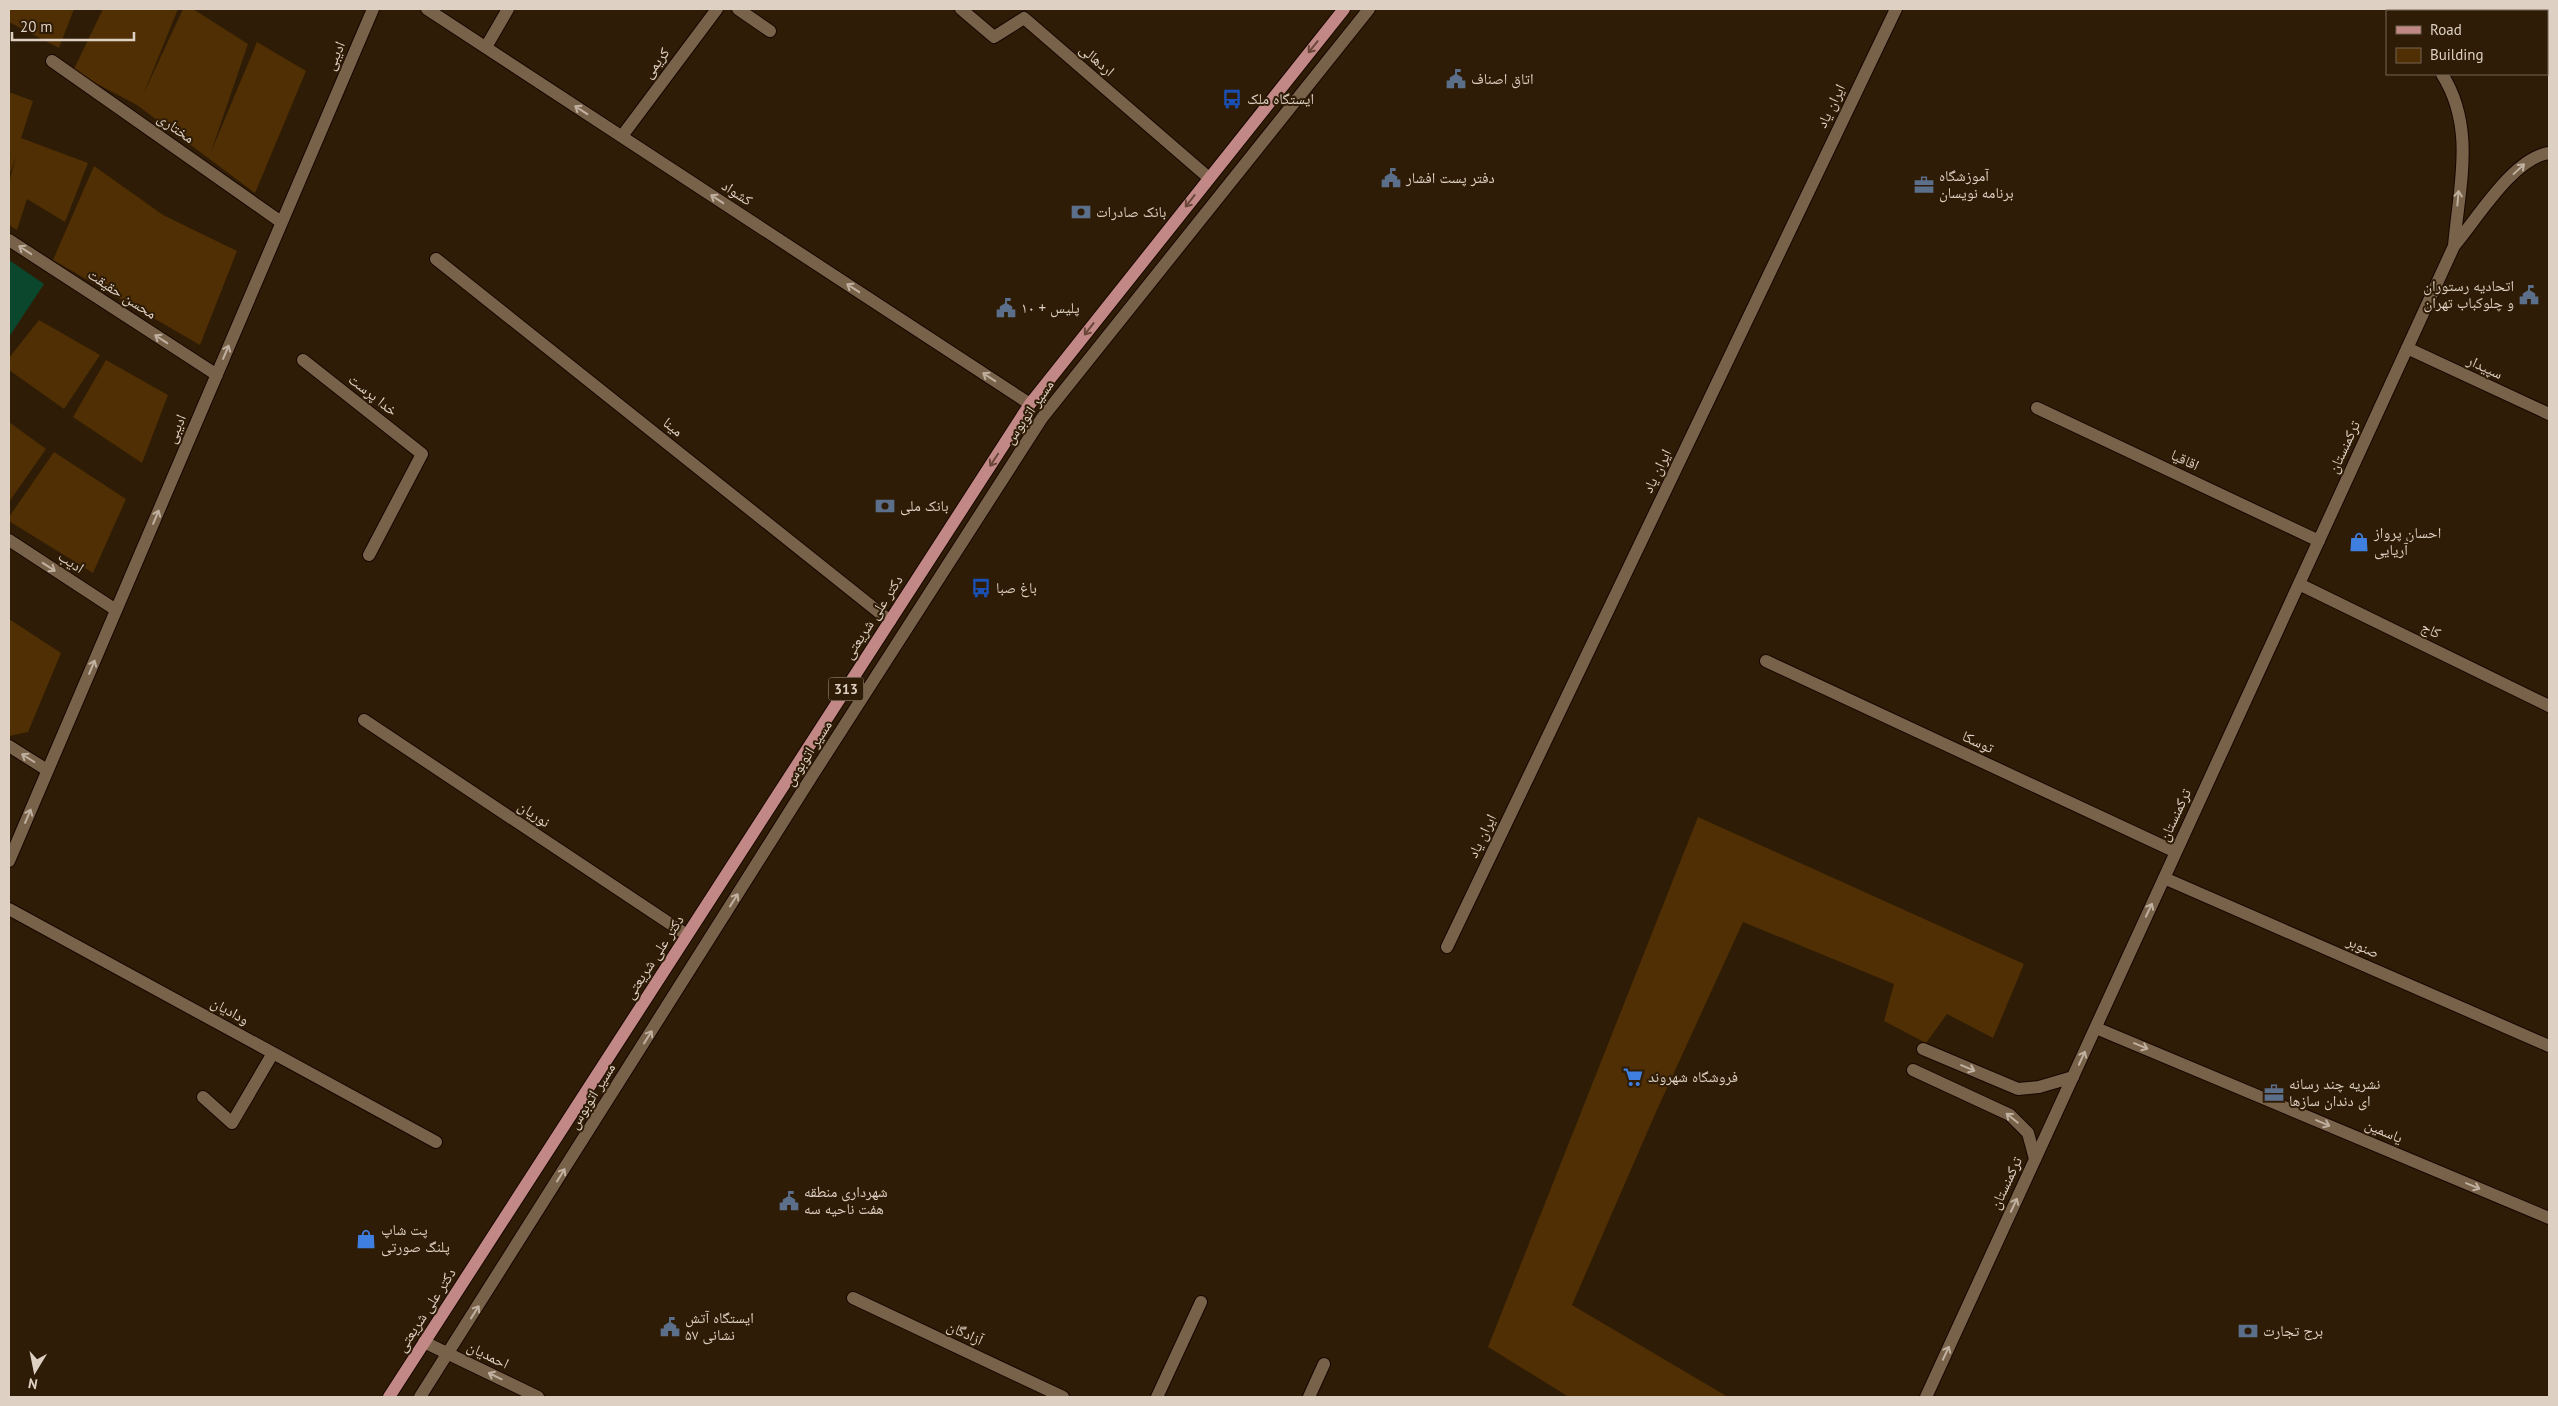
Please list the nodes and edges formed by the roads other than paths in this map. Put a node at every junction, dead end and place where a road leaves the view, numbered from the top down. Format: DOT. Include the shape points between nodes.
graph roads {
  1 [pos="373,9"];
  2 [pos="427,9"];
  3 [pos="508,9"];
  4 [pos="717,9"];
  5 [pos="738,9"];
  6 [pos="961,9"];
  7 [pos="1344,9"];
  8 [pos="1369,9"];
  9 [pos="1896,9"];
  10 [pos="770,31"];
  11 [pos="486,47"];
  12 [pos="52,61"];
  13 [pos="2443,75"];
  14 [pos="622,136"];
  15 [pos="2549,153"];
  16 [pos="1209,178"];
  17 [pos="281,222"];
  18 [pos="9,240"];
  19 [pos="2454,246"];
  20 [pos="436,259"];
  21 [pos="2407,348"];
  22 [pos="304,360"];
  23 [pos="216,375"];
  24 [pos="1030,404"];
  25 [pos="2037,408"];
  26 [pos="2549,414"];
  27 [pos="9,540"];
  28 [pos="2319,541"];
  29 [pos="368,555"];
  30 [pos="2299,584"];
  31 [pos="116,610"];
  32 [pos="890,621"];
  33 [pos="1766,661"];
  34 [pos="2549,706"];
  35 [pos="364,720"];
  36 [pos="9,746"];
  37 [pos="47,770"];
  38 [pos="2176,852"];
  39 [pos="9,861"];
  40 [pos="2164,878"];
  41 [pos="9,909"];
  42 [pos="687,935"];
  43 [pos="1447,947"];
  44 [pos="2096,1028"];
  45 [pos="2549,1046"];
  46 [pos="1924,1049"];
  47 [pos="273,1053"];
  48 [pos="1913,1070"];
  49 [pos="2073,1077"];
  50 [pos="203,1097"];
  51 [pos="436,1142"];
  52 [pos="2035,1159"];
  53 [pos="2549,1218"];
  54 [pos="853,1298"];
  55 [pos="1201,1302"];
  56 [pos="424,1342"];
  57 [pos="449,1354"];
  58 [pos="1324,1364"];
  59 [pos="389,1397"];
  60 [pos="420,1397"];
  61 [pos="538,1397"];
  62 [pos="1063,1397"];
  63 [pos="1157,1397"];
  64 [pos="1309,1397"];
  65 [pos="1926,1397"];
  1 -- 17 [label="street, ادیبی"];
  2 -- 11 [label="street, کشواد"];
  3 -- 11 [label="street"];
  4 -- 14 [label="street, کریمی"];
  5 -- 10 [label="street"];
  6 -- 16 [label="street, اردهالی" via="994,37 1024,18"];
  7 -- 16 [label="main road, دکتر علی شریعتی / 313, one-way"];
  57 -- 8 [label="street, مسیر اتوبوس, one-way" via="812,776 1042,418"];
  9 -- 43 [label="street, ایران یاد"];
  14 -- 11 [label="street, کشواد, one-way"];
  12 -- 17 [label="street, مختاری"];
  19 -- 13 [label="street, one-way" via="2462,164 2462,122 2458,102"];
  24 -- 14 [label="street, کشواد, one-way"];
  19 -- 15 [label="street, one-way" via="2524,164"];
  16 -- 24 [label="main road, دکتر علی شریعتی / 313, one-way"];
  23 -- 17 [label="street, ادیبی, one-way"];
  23 -- 18 [label="street, محسن حقیقت, one-way"];
  19 -- 21 [label="street, ترکمنستان"];
  20 -- 32 [label="street, مینا"];
  21 -- 26 [label="street, سپیدار"];
  21 -- 28 [label="street, ترکمنستان"];
  22 -- 29 [label="street, خدا پرست" via="422,454"];
  31 -- 23 [label="street, ادیبی, one-way"];
  24 -- 32 [label="main road, دکتر علی شریعتی / 313, one-way"];
  25 -- 28 [label="street, اقاقیا"];
  27 -- 31 [label="street, ادیب, one-way"];
  28 -- 30 [label="street, ترکمنستان"];
  30 -- 34 [label="street, کاج"];
  30 -- 38 [label="street, ترکمنستان"];
  37 -- 31 [label="street, ادیبی, one-way"];
  32 -- 42 [label="main road, دکتر علی شریعتی / 313"];
  33 -- 38 [label="street, توسکا"];
  35 -- 42 [label="street, نوریان"];
  37 -- 36 [label="street, one-way"];
  39 -- 37 [label="street, ادیبی, one-way"];
  38 -- 40 [label="street, ترکمنستان"];
  44 -- 40 [label="street, ترکمنستان, one-way"];
  40 -- 45 [label="street, صنوبر"];
  41 -- 47 [label="street, ودادیان"];
  42 -- 56 [label="main road, دکتر علی شریعتی / 313"];
  49 -- 44 [label="street, ترکمنستان, one-way"];
  44 -- 53 [label="street, یاسمین, one-way"];
  46 -- 49 [label="street, one-way" via="2018,1089 2039,1087"];
  47 -- 50 [label="street" via="232,1122"];
  47 -- 51 [label="street, ودادیان"];
  52 -- 48 [label="street, one-way" via="2028,1133 2010,1115"];
  49 -- 52 [label="street, ترکمنستان"];
  65 -- 52 [label="street, ترکمنستان, one-way"];
  54 -- 62 [label="street, آزادگان"];
  55 -- 63 [label="street"];
  56 -- 57 [label="street, احمدیان"];
  56 -- 59 [label="main road, دکتر علی شریعتی / 313"];
  57 -- 60 [label="street, مسیر اتوبوس"];
  61 -- 57 [label="street, احمدیان, one-way"];
  58 -- 64 [label="street"];
}
